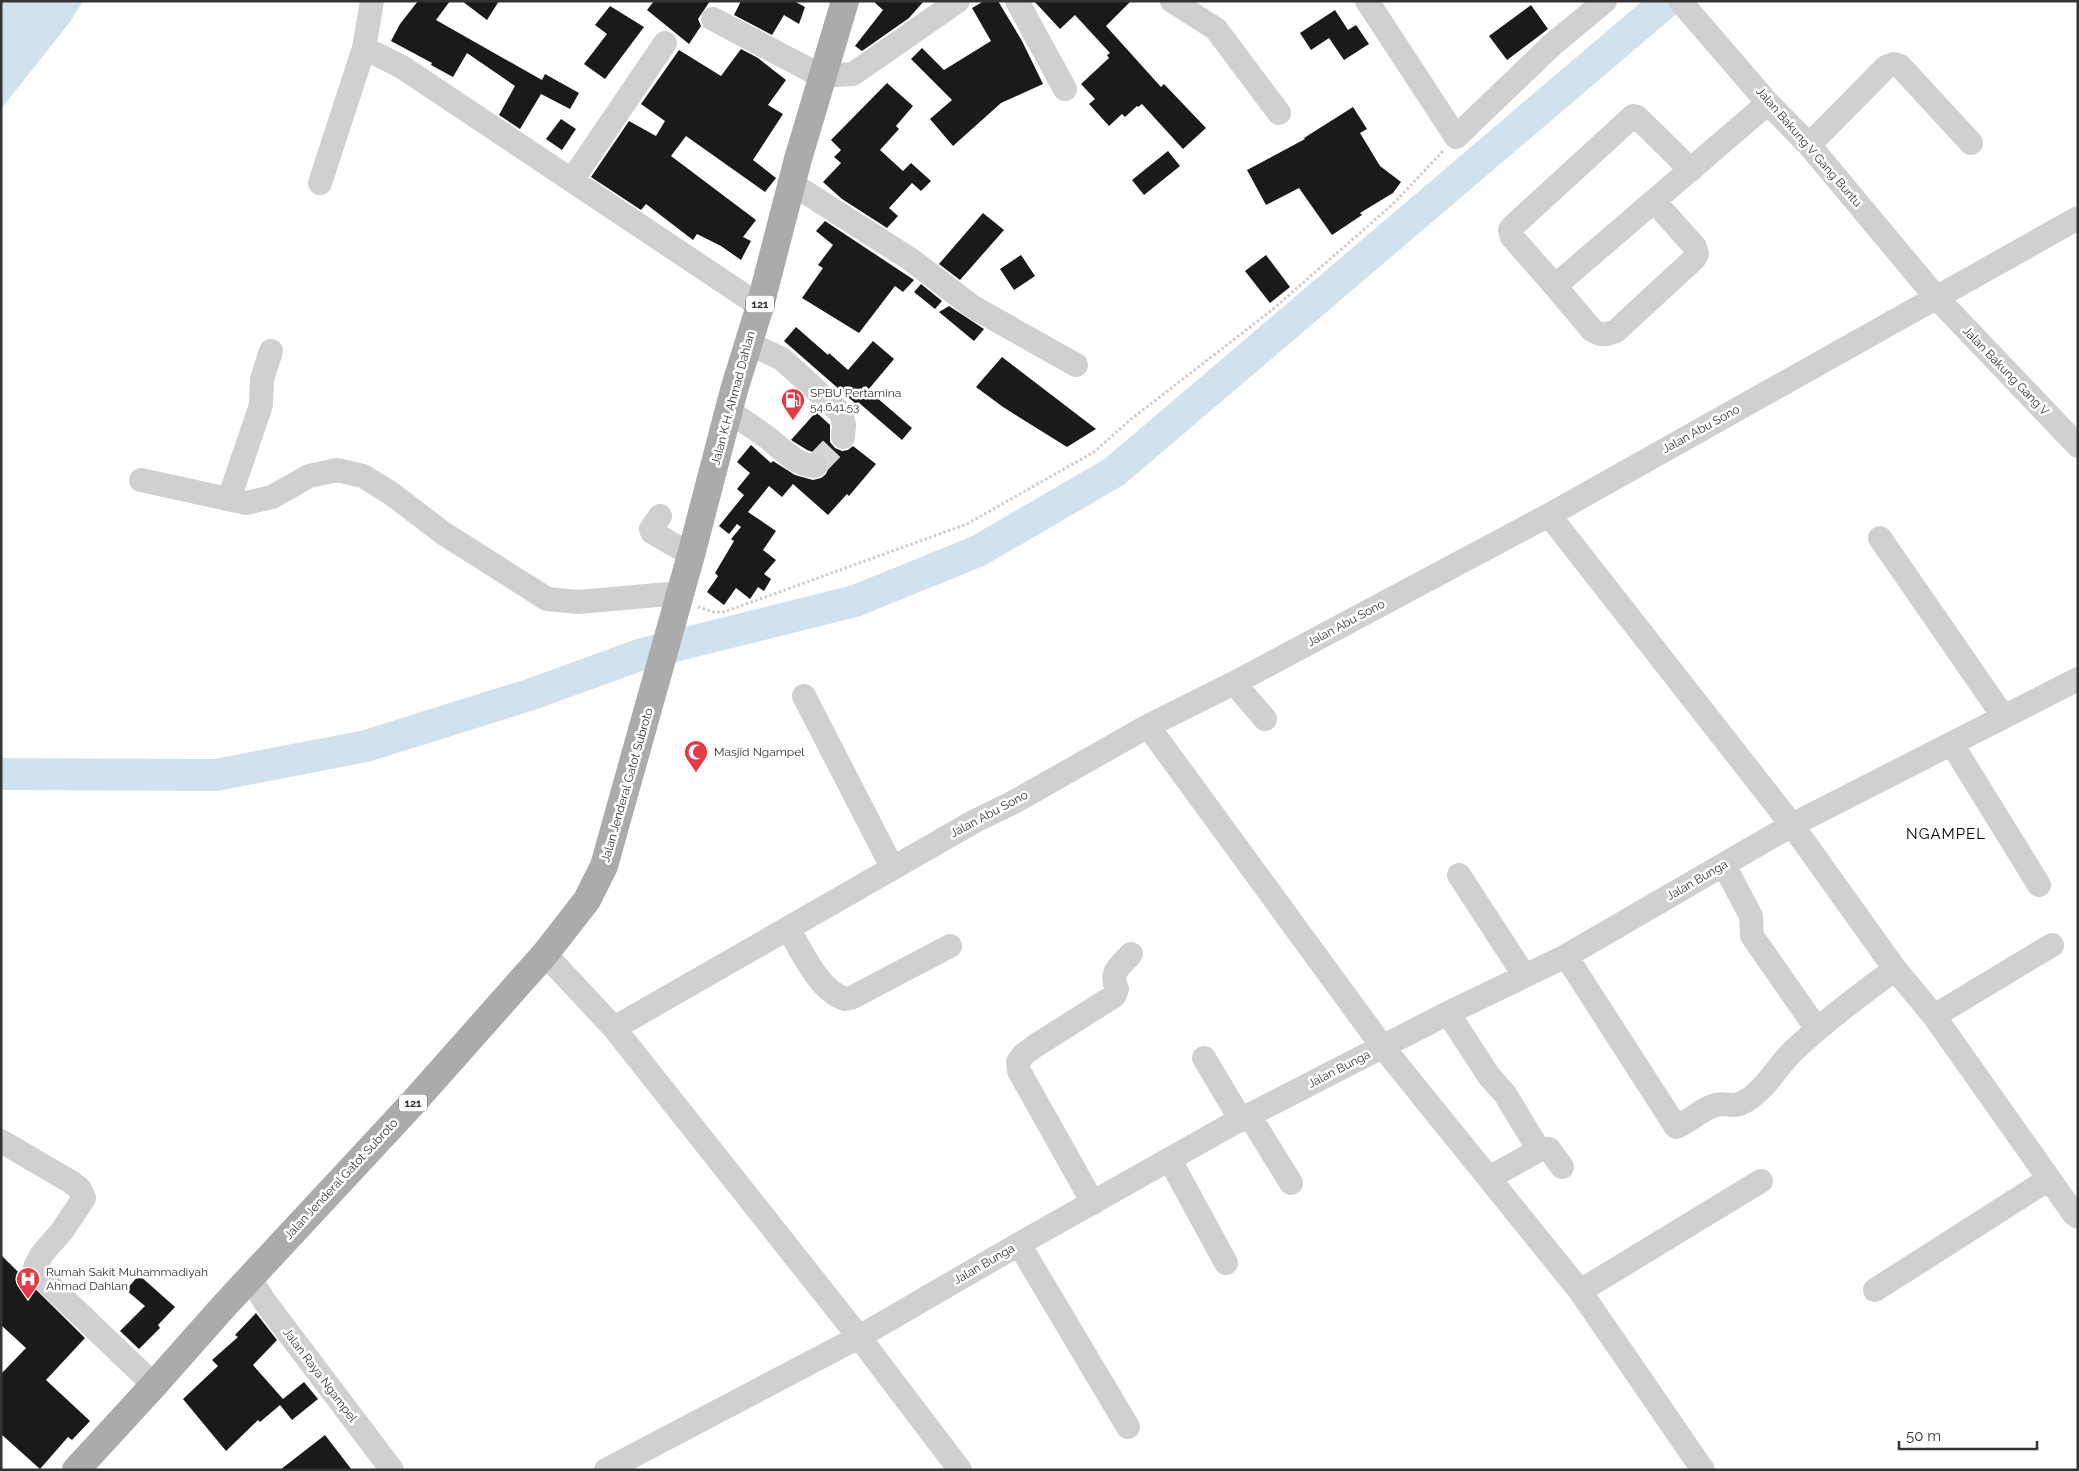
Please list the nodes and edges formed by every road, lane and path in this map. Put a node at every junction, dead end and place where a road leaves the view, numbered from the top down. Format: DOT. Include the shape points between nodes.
graph roads {
  1 [pos="372,1"];
  2 [pos="845,1"];
  3 [pos="958,1"];
  4 [pos="1017,1"];
  5 [pos="1172,1"];
  6 [pos="1367,1"];
  7 [pos="1605,1"];
  8 [pos="1683,2"];
  9 [pos="713,19"];
  10 [pos="665,43"];
  11 [pos="364,48"];
  12 [pos="821,76"];
  13 [pos="1065,89"];
  14 [pos="1768,103"];
  15 [pos="1279,113"];
  16 [pos="1456,137"];
  17 [pos="1971,143"];
  18 [pos="1809,144"];
  19 [pos="1691,170"];
  20 [pos="572,180"];
  21 [pos="320,183"];
  22 [pos="791,183"];
  23 [pos="1654,201"];
  24 [pos="2078,218"];
  25 [pos="1555,286"];
  26 [pos="1935,296"];
  27 [pos="760,306"];
  28 [pos="748,343"];
  29 [pos="271,352"];
  30 [pos="1076,364"];
  31 [pos="729,411"];
  32 [pos="843,437"];
  33 [pos="2078,446"];
  34 [pos="815,466"];
  35 [pos="141,480"];
  36 [pos="229,500"];
  37 [pos="1549,515"];
  38 [pos="660,516"];
  39 [pos="1880,538"];
  40 [pos="691,555"];
  41 [pos="678,601"];
  42 [pos="2078,679"];
  43 [pos="656,680"];
  44 [pos="1234,683"];
  45 [pos="804,696"];
  46 [pos="2003,716"];
  47 [pos="1265,719"];
  48 [pos="1148,726"];
  49 [pos="1952,744"];
  50 [pos="1792,826"];
  51 [pos="1724,865"];
  52 [pos="892,868"];
  53 [pos="1459,875"];
  54 [pos="2039,885"];
  55 [pos="788,928"];
  56 [pos="2052,945"];
  57 [pos="950,946"];
  58 [pos="545,954"];
  59 [pos="1131,954"];
  60 [pos="1566,956"];
  61 [pos="1895,969"];
  62 [pos="1524,975"];
  63 [pos="1448,1013"];
  64 [pos="1934,1016"];
  65 [pos="614,1028"];
  66 [pos="1817,1029"];
  67 [pos="1382,1046"];
  68 [pos="1204,1058"];
  69 [pos="1245,1117"];
  70 [pos="1,1141"];
  71 [pos="1539,1150"];
  72 [pos="1170,1160"];
  73 [pos="1562,1167"];
  74 [pos="1489,1178"];
  75 [pos="2049,1179"];
  76 [pos="1761,1181"];
  77 [pos="1291,1183"];
  78 [pos="1093,1203"];
  79 [pos="2078,1217"];
  80 [pos="1019,1244"];
  81 [pos="1226,1263"];
  82 [pos="250,1278"];
  83 [pos="1875,1290"];
  84 [pos="1580,1292"];
  85 [pos="859,1337"];
  86 [pos="154,1385"];
  87 [pos="1128,1427"];
  88 [pos="76,1470"];
  89 [pos="392,1470"];
  90 [pos="606,1470"];
  91 [pos="960,1470"];
  92 [pos="1703,1470"];
  1 -- 11 [label="street"];
  2 -- 12 [label="main road, Jalan K.H. Ahmad Dahlan / 121"];
  3 -- 12 [label="street" via="854,74"];
  4 -- 13 [label="street"];
  5 -- 15 [label="street" via="1216,29"];
  6 -- 16 [label="street"];
  7 -- 16 [label="street" via="1553,44"];
  8 -- 14 [label="street, Jalan Bakung V Gang Buntu"];
  9 -- 12 [label="street"];
  10 -- 20 [label="street"];
  11 -- 20 [label="street" via="402,66"];
  11 -- 21 [label="street"];
  12 -- 22 [label="main road, Jalan K.H. Ahmad Dahlan / 121"];
  14 -- 18 [label="street, Jalan Bakung V Gang Buntu"];
  14 -- 19 [label="street"];
  16 -- 41 [label="path" via="1393,204 1272,310 1130,420 1094,452 967,524 778,593 724,612"];
  17 -- 18 [label="street" via="1900,66 1894,64 1886,67"];
  18 -- 26 [label="street, Jalan Bakung V Gang Buntu"];
  19 -- 23 [label="street"];
  19 -- 25 [label="street" via="1637,117 1629,119 1510,230 1512,238"];
  20 -- 27 [label="street"];
  22 -- 27 [label="main road, Jalan K.H. Ahmad Dahlan / 121"];
  22 -- 30 [label="street" via="910,259 973,307"];
  23 -- 25 [label="street"];
  23 -- 25 [label="street" via="1695,247 1697,254 1616,331 1606,335 1592,330"];
  24 -- 26 [label="street, Jalan Abu Sono"];
  26 -- 33 [label="street, Jalan Bakung Gang V"];
  26 -- 37 [label="street, Jalan Abu Sono"];
  27 -- 28 [label="main road, Jalan K.H. Ahmad Dahlan / 121"];
  28 -- 31 [label="main road, Jalan K.H. Ahmad Dahlan / 121"];
  28 -- 32 [label="street" via="782,359 841,413"];
  29 -- 36 [label="street" via="262,379 261,405"];
  31 -- 34 [label="street" via="796,461 805,466"];
  31 -- 40 [label="main road, Jalan K.H. Ahmad Dahlan / 121"];
  35 -- 36 [label="street"];
  36 -- 41 [label="street" via="246,503 272,497 309,476 337,470 363,476 443,533 547,599 578,602"];
  37 -- 44 [label="street, Jalan Abu Sono"];
  37 -- 50 [label="street"];
  38 -- 40 [label="street" via="650,528 652,532"];
  39 -- 46 [label="street"];
  40 -- 41 [label="main road, Jalan K.H. Ahmad Dahlan / 121"];
  41 -- 43 [label="main road, Jalan K.H. Ahmad Dahlan / 121"];
  42 -- 46 [label="street, Jalan Bunga"];
  43 -- 58 [label="main road, Jalan Jenderal Gatot Subroto / 121" via="604,866 587,900"];
  44 -- 47 [label="street"];
  44 -- 48 [label="street, Jalan Abu Sono"];
  45 -- 52 [label="street"];
  46 -- 49 [label="street, Jalan Bunga"];
  48 -- 52 [label="street, Jalan Abu Sono"];
  48 -- 67 [label="street"];
  49 -- 50 [label="street, Jalan Bunga"];
  49 -- 54 [label="street"];
  50 -- 51 [label="street, Jalan Bunga"];
  50 -- 61 [label="street"];
  51 -- 60 [label="street, Jalan Bunga"];
  51 -- 66 [label="street" via="1751,916 1752,936"];
  52 -- 55 [label="street, Jalan Abu Sono"];
  53 -- 62 [label="street"];
  55 -- 57 [label="street" via="820,980 829,990 845,999"];
  55 -- 65 [label="street, Jalan Abu Sono"];
  56 -- 64 [label="street"];
  58 -- 65 [label="street"];
  58 -- 82 [label="main road, Jalan Jenderal Gatot Subroto / 121"];
  59 -- 78 [label="street" via="1114,973 1117,989 1114,996 1035,1046 1018,1062 1019,1071"];
  60 -- 62 [label="street, Jalan Bunga"];
  60 -- 66 [label="street" via="1676,1127 1718,1104 1731,1106 1742,1103 1772,1077 1791,1053"];
  61 -- 64 [label="street"];
  61 -- 66 [label="street"];
  62 -- 63 [label="street, Jalan Bunga"];
  63 -- 67 [label="street, Jalan Bunga"];
  63 -- 71 [label="street" via="1489,1076 1505,1094"];
  64 -- 75 [label="street"];
  65 -- 85 [label="street"];
  67 -- 69 [label="street, Jalan Bunga"];
  67 -- 74 [label="street"];
  68 -- 69 [label="street"];
  69 -- 72 [label="street, Jalan Bunga"];
  69 -- 77 [label="street"];
  70 -- 86 [label="street" via="80,1189 84,1198 35,1266 38,1274"];
  71 -- 73 [label="street" via="1549,1149"];
  71 -- 74 [label="street"];
  72 -- 78 [label="street, Jalan Bunga"];
  72 -- 81 [label="street"];
  74 -- 84 [label="street"];
  75 -- 79 [label="street"];
  75 -- 83 [label="street"];
  76 -- 84 [label="street"];
  78 -- 80 [label="street, Jalan Bunga"];
  80 -- 85 [label="street, Jalan Bunga"];
  80 -- 87 [label="street"];
  82 -- 86 [label="main road, Jalan Jenderal Gatot Subroto / 121"];
  82 -- 89 [label="street, Jalan Raya Ngampel"];
  84 -- 92 [label="street"];
  85 -- 90 [label="street, Jalan Bunga"];
  85 -- 91 [label="street"];
  86 -- 88 [label="main road, Jalan Jenderal Gatot Subroto / 121"];
}
